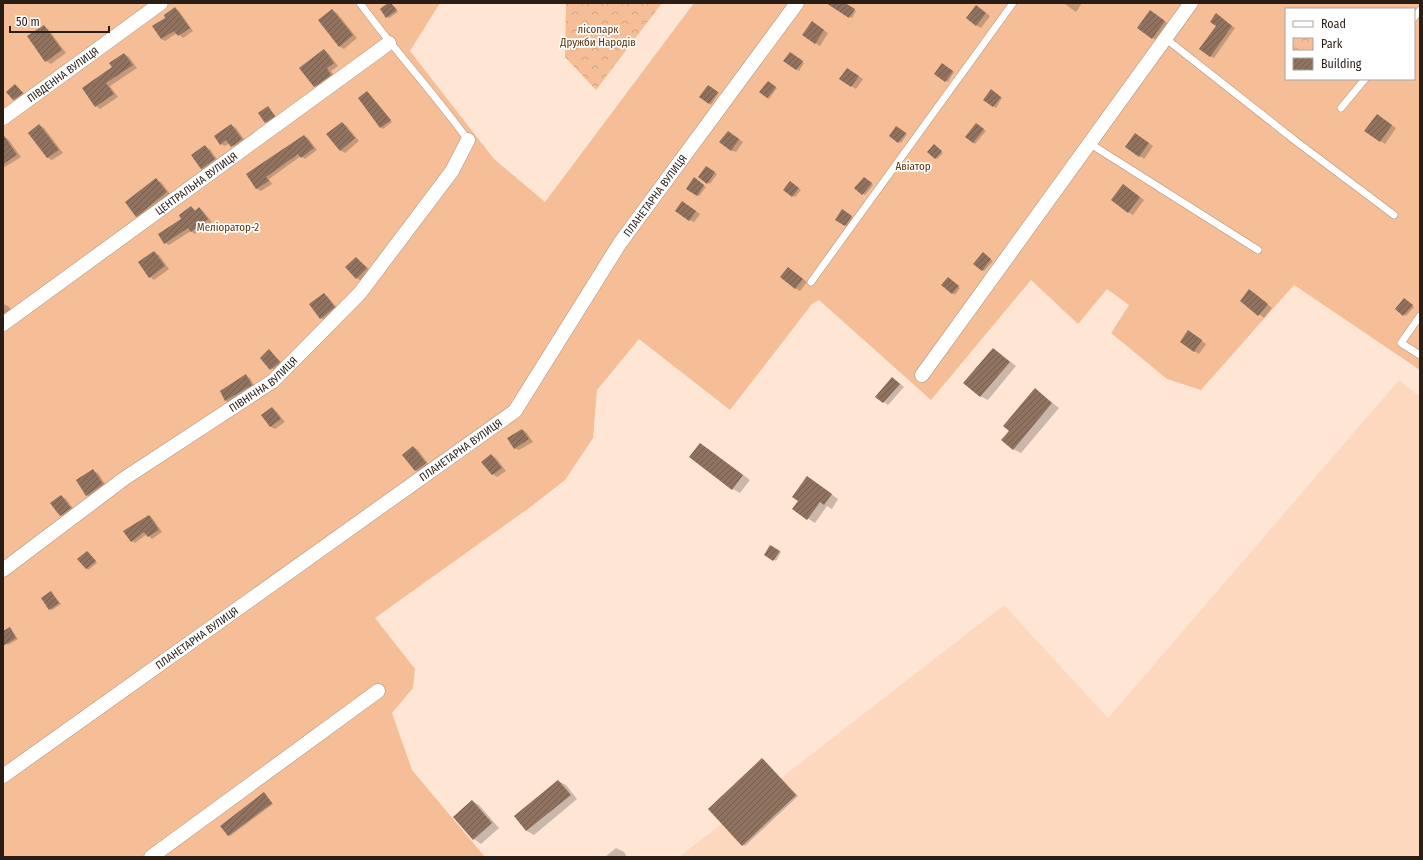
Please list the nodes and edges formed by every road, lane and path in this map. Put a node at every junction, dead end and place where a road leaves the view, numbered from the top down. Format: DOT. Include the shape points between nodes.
graph roads {
  1 [pos="161,3"];
  2 [pos="360,3"];
  3 [pos="797,3"];
  4 [pos="1013,3"];
  5 [pos="1191,3"];
  6 [pos="1165,38"];
  7 [pos="389,43"];
  8 [pos="1364,80"];
  9 [pos="1341,108"];
  10 [pos="3,118"];
  11 [pos="468,140"];
  12 [pos="1089,143"];
  13 [pos="1394,215"];
  14 [pos="1258,250"];
  15 [pos="811,282"];
  16 [pos="1420,316"];
  17 [pos="3,324"];
  18 [pos="1420,355"];
  19 [pos="922,375"];
  20 [pos="3,570"];
  21 [pos="378,691"];
  22 [pos="3,776"];
  23 [pos="151,857"];
  1 -- 10 [label="street, ПІВДЕННА ВУЛИЦЯ"];
  2 -- 7 [label="lane"];
  3 -- 22 [label="street, ПЛАНЕТАРНА ВУЛИЦЯ" via="620,243 515,411"];
  4 -- 15 [label="lane"];
  5 -- 6 [label="street"];
  6 -- 12 [label="street"];
  6 -- 13 [label="lane"];
  7 -- 11 [label="lane"];
  7 -- 17 [label="street, ЦЕНТРАЛЬНА ВУЛИЦЯ"];
  8 -- 9 [label="lane"];
  11 -- 20 [label="street, ПІВНІЧНА ВУЛИЦЯ" via="452,171 360,293 273,381 125,478"];
  12 -- 14 [label="lane"];
  12 -- 19 [label="street"];
  16 -- 18 [label="lane" via="1401,343"];
  21 -- 23 [label="street"];
}
